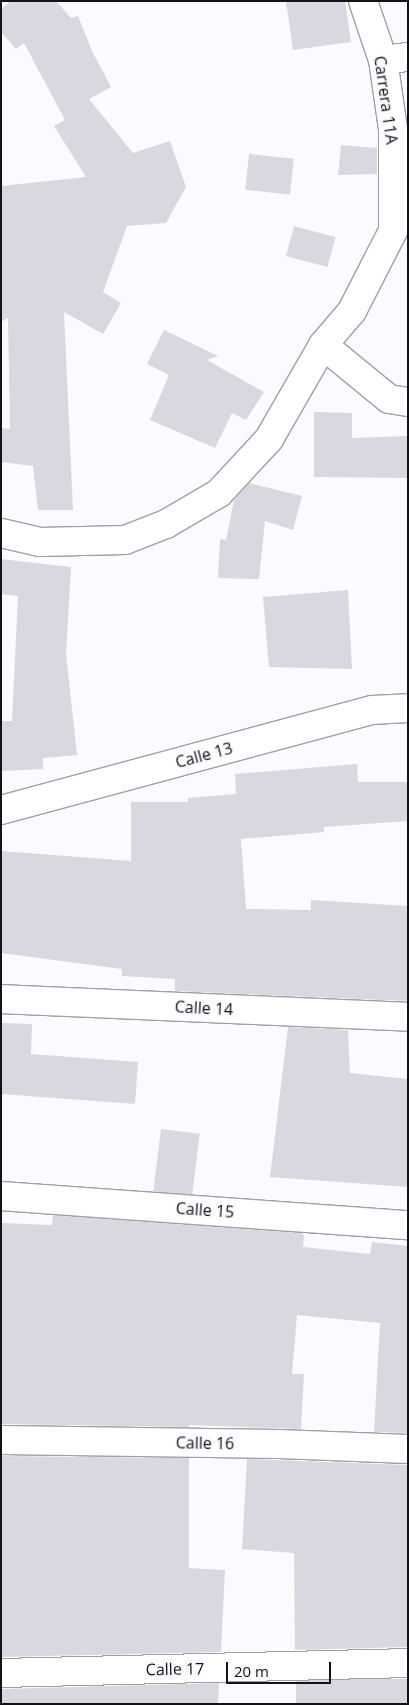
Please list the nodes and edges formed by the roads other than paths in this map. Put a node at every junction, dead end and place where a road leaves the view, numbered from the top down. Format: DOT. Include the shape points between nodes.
graph roads {
  1 [pos="363,1"];
  2 [pos="395,59"];
  3 [pos="323,345"];
  4 [pos="408,402"];
  5 [pos="1,533"];
  6 [pos="408,708"];
  7 [pos="1,810"];
  8 [pos="1,999"];
  9 [pos="408,1017"];
  10 [pos="1,1196"];
  11 [pos="408,1225"];
  12 [pos="1,1440"];
  13 [pos="408,1449"];
  14 [pos="408,1663"];
  15 [pos="1,1673"];
  1 -- 2 [label="street, Carrera 11A"];
  2 -- 3 [label="street, Carrera 11A" via="393,231 352,311"];
  3 -- 4 [label="street" via="389,399"];
  3 -- 5 [label="street" via="270,439 219,493 166,524 126,540 40,542"];
  6 -- 7 [label="street, Calle 13" via="372,710"];
  8 -- 9 [label="street, Calle 14"];
  10 -- 11 [label="street, Calle 15"];
  12 -- 13 [label="street, Calle 16"];
  14 -- 15 [label="street, Calle 17"];
}
